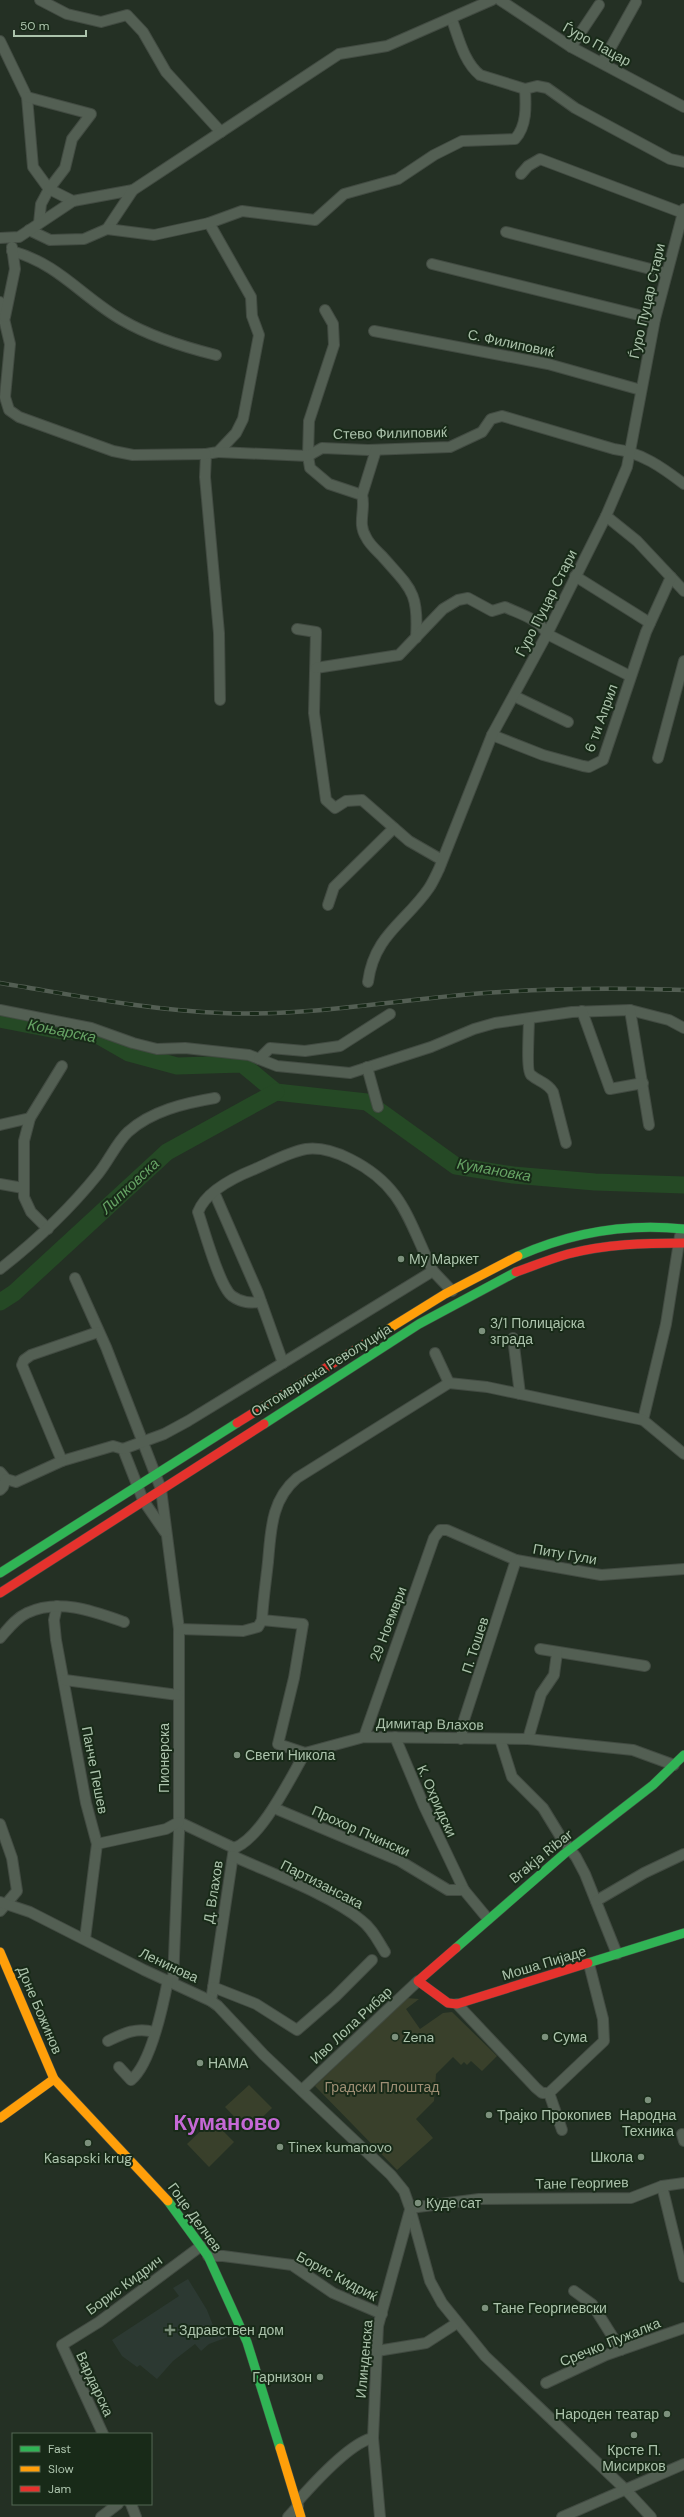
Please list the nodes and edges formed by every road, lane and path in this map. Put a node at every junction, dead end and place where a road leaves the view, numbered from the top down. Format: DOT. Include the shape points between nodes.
graph roads {
  1 [pos="40,0"];
  2 [pos="492,0"];
  3 [pos="500,0"];
  4 [pos="636,2"];
  5 [pos="599,5"];
  6 [pos="452,20"];
  7 [pos="0,40"];
  8 [pos="571,47"];
  9 [pos="602,62"];
  10 [pos="525,89"];
  11 [pos="27,97"];
  12 [pos="684,106"];
  13 [pos="221,132"];
  14 [pos="684,162"];
  15 [pos="521,174"];
  16 [pos="49,189"];
  17 [pos="133,190"];
  18 [pos="73,201"];
  19 [pos="683,211"];
  20 [pos="39,223"];
  21 [pos="209,223"];
  22 [pos="107,229"];
  23 [pos="29,230"];
  24 [pos="506,232"];
  25 [pos="0,238"];
  26 [pos="11,238"];
  27 [pos="12,251"];
  28 [pos="432,264"];
  29 [pos="666,272"];
  30 [pos="0,302"];
  31 [pos="325,310"];
  32 [pos="4,319"];
  33 [pos="655,319"];
  34 [pos="374,331"];
  35 [pos="216,355"];
  36 [pos="642,390"];
  37 [pos="376,450"];
  38 [pos="632,451"];
  39 [pos="218,452"];
  40 [pos="206,454"];
  41 [pos="308,456"];
  42 [pos="684,484"];
  43 [pos="362,495"];
  44 [pos="606,516"];
  45 [pos="575,576"];
  46 [pos="671,578"];
  47 [pos="684,591"];
  48 [pos="650,622"];
  49 [pos="297,629"];
  50 [pos="547,634"];
  51 [pos="416,638"];
  52 [pos="684,661"];
  53 [pos="316,668"];
  54 [pos="630,676"];
  55 [pos="514,696"];
  56 [pos="220,700"];
  57 [pos="568,722"];
  58 [pos="492,735"];
  59 [pos="658,758"];
  60 [pos="394,828"];
  61 [pos="442,860"];
  62 [pos="328,905"];
  63 [pos="368,982"];
  64 [pos="0,1010"];
  65 [pos="630,1010"];
  66 [pos="582,1011"];
  67 [pos="390,1014"];
  68 [pos="528,1019"];
  69 [pos="684,1028"];
  70 [pos="259,1059"];
  71 [pos="62,1066"];
  72 [pos="367,1067"];
  73 [pos="643,1083"];
  74 [pos="215,1098"];
  75 [pos="378,1107"];
  76 [pos="30,1118"];
  77 [pos="0,1125"];
  78 [pos="649,1125"];
  79 [pos="566,1143"];
  80 [pos="0,1184"];
  81 [pos="23,1188"];
  82 [pos="214,1192"];
  83 [pos="48,1229"];
  84 [pos="682,1229"];
  85 [pos="682,1242"];
  86 [pos="0,1269"];
  87 [pos="433,1271"];
  88 [pos="75,1278"];
  89 [pos="452,1291"];
  90 [pos="261,1302"];
  91 [pos="98,1332"];
  92 [pos="513,1338"];
  93 [pos="435,1353"];
  94 [pos="283,1363"];
  95 [pos="449,1383"];
  96 [pos="520,1394"];
  97 [pos="643,1420"];
  98 [pos="143,1442"];
  99 [pos="123,1449"];
  100 [pos="684,1454"];
  101 [pos="62,1461"];
  102 [pos="154,1474"];
  103 [pos="3,1475"];
  104 [pos="136,1486"];
  105 [pos="160,1489"];
  106 [pos="0,1490"];
  107 [pos="143,1500"];
  108 [pos="447,1530"];
  109 [pos="167,1535"];
  110 [pos="516,1560"];
  111 [pos="684,1569"];
  112 [pos="0,1573"];
  113 [pos="0,1593"];
  114 [pos="57,1606"];
  115 [pos="262,1620"];
  116 [pos="124,1622"];
  117 [pos="179,1629"];
  118 [pos="0,1638"];
  119 [pos="540,1649"];
  120 [pos="557,1653"];
  121 [pos="645,1666"];
  122 [pos="65,1680"];
  123 [pos="178,1695"];
  124 [pos="364,1737"];
  125 [pos="395,1737"];
  126 [pos="500,1738"];
  127 [pos="461,1739"];
  128 [pos="528,1739"];
  129 [pos="305,1753"];
  130 [pos="684,1755"];
  131 [pos="674,1766"];
  132 [pos="274,1808"];
  133 [pos="179,1822"];
  134 [pos="0,1824"];
  135 [pos="97,1844"];
  136 [pos="570,1849"];
  137 [pos="234,1852"];
  138 [pos="684,1854"];
  139 [pos="464,1890"];
  140 [pos="596,1901"];
  141 [pos="4,1903"];
  142 [pos="0,1911"];
  143 [pos="488,1919"];
  144 [pos="684,1933"];
  145 [pos="84,1939"];
  146 [pos="0,1952"];
  147 [pos="385,1952"];
  148 [pos="617,1954"];
  149 [pos="372,1960"];
  150 [pos="589,1964"];
  151 [pos="170,1981"];
  152 [pos="418,1981"];
  153 [pos="213,1987"];
  154 [pos="211,2001"];
  155 [pos="456,2004"];
  156 [pos="154,2032"];
  157 [pos="108,2041"];
  158 [pos="119,2067"];
  159 [pos="54,2079"];
  160 [pos="302,2090"];
  161 [pos="549,2092"];
  162 [pos="0,2118"];
  163 [pos="562,2130"];
  164 [pos="684,2183"];
  165 [pos="662,2186"];
  166 [pos="410,2208"];
  167 [pos="420,2240"];
  168 [pos="400,2245"];
  169 [pos="201,2246"];
  170 [pos="208,2256"];
  171 [pos="684,2277"];
  172 [pos="574,2291"];
  173 [pos="382,2314"];
  174 [pos="457,2323"];
  175 [pos="684,2328"];
  176 [pos="62,2345"];
  177 [pos="621,2350"];
  178 [pos="377,2351"];
  179 [pos="546,2382"];
  180 [pos="103,2433"];
  181 [pos="373,2438"];
  182 [pos="684,2464"];
  183 [pos="625,2488"];
  184 [pos="297,2504"];
  185 [pos="117,2505"];
  186 [pos="131,2505"];
  187 [pos="101,2517"];
  188 [pos="136,2517"];
  189 [pos="288,2517"];
  190 [pos="301,2517"];
  191 [pos="380,2517"];
  192 [pos="562,2517"];
  193 [pos="651,2517"];
  1 -- 13 [label="street" via="67,14 101,22 127,16 143,32 166,72"];
  2 -- 6 [label="street" via="468,9"];
  3 -- 8 [label="street, Ѓуро Пацар"];
  4 -- 9 [label="street"];
  5 -- 8 [label="street"];
  6 -- 10 [label="street" via="467,62 474,71"];
  6 -- 13 [label="street" via="388,46 339,54"];
  7 -- 11 [label="street"];
  8 -- 9 [label="street, Ѓуро Пацар"];
  9 -- 12 [label="street, Ѓуро Пацар"];
  10 -- 14 [label="street" via="537,86 547,88 575,108 670,159"];
  10 -- 21 [label="street" via="526,106 522,131 514,139 462,141 434,155 398,179 344,194 315,220 242,211"];
  11 -- 16 [label="street" via="33,167"];
  11 -- 16 [label="street" via="91,114 72,139 65,168"];
  13 -- 17 [label="street"];
  15 -- 19 [label="street" via="540,159"];
  16 -- 18 [label="street"];
  16 -- 20 [label="street" via="42,204"];
  17 -- 18 [label="street"];
  17 -- 22 [label="street"];
  18 -- 20 [label="street"];
  19 -- 29 [label="street, Ѓуро Пуцар Стари"];
  20 -- 23 [label="street"];
  21 -- 22 [label="street" via="154,235"];
  21 -- 39 [label="street" via="251,298 252,316 259,335 242,419 236,433"];
  22 -- 23 [label="street" via="84,239 50,240"];
  23 -- 26 [label="street" via="19,237"];
  24 -- 29 [label="street"];
  25 -- 26 [label="street"];
  26 -- 27 [label="street"];
  27 -- 32 [label="street" via="15,269"];
  27 -- 35 [label="street" via="61,274 122,320 163,340"];
  28 -- 33 [label="street"];
  29 -- 33 [label="street, Ѓуро Пуцар Стари"];
  30 -- 32 [label="street, Стево Филиповиќ"];
  31 -- 41 [label="street" via="333,324 334,346 309,421"];
  32 -- 40 [label="street, Стево Филиповиќ" via="10,344 5,397 9,410 19,418 113,451 133,455"];
  33 -- 36 [label="street, Ѓуро Пуцар Стари"];
  34 -- 36 [label="street, С. Филиповиќ" via="548,364"];
  36 -- 38 [label="street, Ѓуро Пуцар Стари"];
  37 -- 38 [label="street, Стево Филиповиќ" via="450,448 482,432 491,419 502,416 614,449"];
  37 -- 41 [label="street, Стево Филиповиќ" via="322,448"];
  37 -- 43 [label="street"];
  38 -- 42 [label="street, Стево Филиповиќ" via="668,471"];
  38 -- 44 [label="street, Ѓуро Пуцар Стари"];
  39 -- 40 [label="street, Стево Филиповиќ"];
  39 -- 41 [label="street, Стево Филиповиќ"];
  40 -- 56 [label="street" via="205,484 219,633"];
  41 -- 43 [label="street" via="310,468 329,484"];
  43 -- 51 [label="street" via="361,521 366,538 409,586 415,599 418,613"];
  44 -- 45 [label="street, Ѓуро Пуцар Стари"];
  44 -- 46 [label="street" via="637,542"];
  45 -- 48 [label="street"];
  45 -- 50 [label="street, Ѓуро Пуцар Стари"];
  46 -- 47 [label="street"];
  46 -- 48 [label="street, 6 ти Април"];
  48 -- 54 [label="street, 6 ти Април"];
  49 -- 53 [label="street" via="316,632"];
  50 -- 51 [label="street" via="543,626 505,607 492,611 468,598 458,600 443,609"];
  50 -- 54 [label="street"];
  50 -- 55 [label="street, Ѓуро Пуцар Стари"];
  51 -- 53 [label="street" via="399,655"];
  52 -- 59 [label="street"];
  53 -- 60 [label="street" via="314,713 326,800 335,808 346,801 362,800"];
  54 -- 58 [label="street, 6 ти Април" via="603,760 589,767 543,755"];
  55 -- 57 [label="street"];
  55 -- 58 [label="street, Ѓуро Пуцар Стари"];
  58 -- 61 [label="street, Ѓуро Пуцар Стари"];
  60 -- 61 [label="street" via="409,841"];
  60 -- 62 [label="street" via="334,887"];
  61 -- 63 [label="street, Ѓуро Пуцар Стари" via="429,888 386,936 370,971"];
  64 -- 70 [label="street" via="91,1028 144,1047 185,1048"];
  65 -- 66 [label="street"];
  65 -- 69 [label="street" via="669,1020"];
  65 -- 73 [label="street"];
  66 -- 68 [label="street"];
  66 -- 73 [label="street" via="610,1089"];
  67 -- 70 [label="street" via="340,1046 305,1051 270,1048"];
  68 -- 72 [label="street" via="495,1023 474,1029 431,1047"];
  68 -- 79 [label="street" via="530,1038 527,1070 549,1085 553,1092"];
  70 -- 72 [label="street" via="277,1066 339,1074"];
  71 -- 76 [label="street"];
  72 -- 75 [label="street"];
  73 -- 78 [label="street"];
  74 -- 83 [label="street" via="174,1108 129,1131 98,1175"];
  76 -- 77 [label="street"];
  76 -- 81 [label="street" via="24,1141"];
  80 -- 81 [label="street"];
  81 -- 83 [label="street" via="24,1198 31,1212"];
  82 -- 87 [label="street" via="241,1175 305,1150 323,1150 343,1155 378,1175 392,1189"];
  82 -- 90 [label="street"];
  82 -- 90 [label="street" via="200,1206 198,1212 222,1280 231,1295 246,1303"];
  83 -- 86 [label="street"];
  84 -- 85 [label="street"];
  84 -- 89 [label="street, Октомвриска Револуција" via="609,1230 552,1243 499,1266"];
  85 -- 97 [label="street"];
  85 -- 105 [label="street, Октомвриска Револуција" via="602,1247 568,1254 508,1275 424,1321"];
  87 -- 89 [label="street"];
  87 -- 94 [label="street"];
  88 -- 91 [label="street, Пионерска"];
  89 -- 102 [label="street, Октомвриска Револуција"];
  90 -- 94 [label="street"];
  91 -- 98 [label="street, Пионерска"];
  91 -- 101 [label="street" via="30,1355 22,1365"];
  92 -- 96 [label="street"];
  93 -- 95 [label="street"];
  94 -- 98 [label="street" via="188,1422"];
  95 -- 96 [label="street"];
  95 -- 115 [label="street" via="288,1485 278,1500 271,1526"];
  96 -- 97 [label="street"];
  97 -- 100 [label="street"];
  98 -- 99 [label="street"];
  98 -- 102 [label="street, Пионерска"];
  99 -- 101 [label="street" via="118,1445"];
  99 -- 104 [label="street, Пионерска"];
  101 -- 103 [label="street" via="16,1482"];
  102 -- 104 [label="street, Октомвриска Револуција"];
  102 -- 105 [label="street, Пионерска"];
  103 -- 106 [label="street" via="3,1487"];
  104 -- 107 [label="street, Пионерска"];
  104 -- 112 [label="street, Октомвриска Револуција"];
  105 -- 107 [label="street, Октомвриска Револуција"];
  105 -- 109 [label="street, Пионерска"];
  107 -- 109 [label="street, Пионерска"];
  107 -- 113 [label="street, Октомвриска Револуција"];
  108 -- 110 [label="street, Питу Гули"];
  108 -- 124 [label="street, 29 Ноември" via="440,1530 434,1538"];
  109 -- 117 [label="street, Пионерска"];
  110 -- 111 [label="street, Питу Гули" via="601,1575"];
  110 -- 127 [label="street, П. Тошев" via="464,1720"];
  114 -- 116 [label="street" via="87,1609"];
  114 -- 118 [label="street" via="27,1613"];
  114 -- 122 [label="street, Панче Пешев" via="54,1620"];
  115 -- 117 [label="street" via="258,1627 243,1631"];
  115 -- 129 [label="street" via="303,1624 294,1678 278,1744"];
  117 -- 123 [label="street, Пионерска"];
  119 -- 120 [label="street"];
  120 -- 121 [label="street"];
  120 -- 128 [label="street" via="554,1675 541,1694"];
  122 -- 123 [label="street"];
  122 -- 135 [label="street, Панче Пешев" via="86,1803"];
  123 -- 133 [label="street, Пионерска"];
  124 -- 125 [label="street, Димитар Влахов"];
  124 -- 129 [label="street, Димитар Влахов"];
  125 -- 127 [label="street, Димитар Влахов"];
  125 -- 139 [label="street, К. Охридски"];
  126 -- 127 [label="street, Димитар Влахов"];
  126 -- 128 [label="street, Димитар Влахов"];
  126 -- 136 [label="street" via="512,1777 543,1808"];
  128 -- 131 [label="street, Димитар Влахов" via="633,1750"];
  129 -- 132 [label="street"];
  130 -- 131 [label="street, Brakja Ribar"];
  131 -- 136 [label="street, Brakja Ribar"];
  132 -- 137 [label="street"];
  132 -- 139 [label="street, Прохор Пчински" via="400,1861 448,1890"];
  133 -- 135 [label="street" via="166,1829"];
  133 -- 137 [label="street, Д. Влахов"];
  133 -- 151 [label="street, Пионерска"];
  134 -- 141 [label="street" via="16,1876 17,1891"];
  135 -- 145 [label="street, Панче Пешев"];
  136 -- 140 [label="street" via="586,1874"];
  136 -- 143 [label="street, Brakja Ribar"];
  137 -- 147 [label="street, Партизансака" via="328,1900 361,1920"];
  137 -- 153 [label="street, Д. Влахов"];
  138 -- 140 [label="street" via="644,1872"];
  139 -- 143 [label="street"];
  140 -- 148 [label="street"];
  141 -- 142 [label="street"];
  141 -- 145 [label="street, Ленинова"];
  143 -- 152 [label="street, Brakja Ribar"];
  144 -- 148 [label="street, Моша Пијаде"];
  145 -- 151 [label="street, Ленинова"];
  146 -- 159 [label="street, Доне Божинов"];
  148 -- 150 [label="street, Моша Пијаде"];
  149 -- 153 [label="street" via="336,1997 297,2030 256,2004"];
  150 -- 155 [label="street, Моша Пијаде"];
  150 -- 161 [label="street" via="603,2019 604,2041"];
  151 -- 154 [label="street, Ленинова"];
  151 -- 156 [label="street, Пионерска"];
  152 -- 155 [label="street" via="448,2003"];
  152 -- 160 [label="street, Иво Лола Рибар"];
  153 -- 154 [label="street, Д. Влахов"];
  154 -- 160 [label="street, Ленинова"];
  155 -- 161 [label="street" via="536,2088 542,2093"];
  156 -- 157 [label="street" via="145,2029 134,2030"];
  156 -- 158 [label="street, Пионерска" via="145,2061 131,2080"];
  159 -- 162 [label="street"];
  159 -- 169 [label="street, Гоце Делчев" via="166,2198"];
  160 -- 166 [label="street, Ленинова" via="391,2175 404,2191"];
  161 -- 163 [label="street"];
  164 -- 165 [label="street, Тане Георгиев"];
  165 -- 166 [label="street, Тане Георгиев" via="631,2198 478,2199"];
  165 -- 171 [label="street"];
  166 -- 167 [label="street, Ленинова"];
  166 -- 168 [label="street, Илинденска"];
  167 -- 168 [label="street"];
  167 -- 174 [label="street, Ленинова" via="430,2282"];
  168 -- 173 [label="street, Илинденска"];
  169 -- 170 [label="street, Гоце Делчев"];
  169 -- 176 [label="street, Борис Кидрич" via="99,2322"];
  170 -- 173 [label="street, Борис Кидриќ" via="292,2265 333,2293"];
  170 -- 184 [label="street, Гоце Делчев" via="247,2342"];
  172 -- 177 [label="street" via="592,2304"];
  173 -- 178 [label="street, Илинденска" via="378,2326"];
  174 -- 178 [label="street" via="426,2343"];
  174 -- 183 [label="street, Ленинова" via="502,2372"];
  175 -- 177 [label="street, Сречко Пужалка"];
  176 -- 180 [label="street, Вардарска"];
  177 -- 179 [label="street, Сречко Пужалка"];
  178 -- 181 [label="street, Илинденска"];
  181 -- 184 [label="street" via="366,2439 338,2461"];
  181 -- 191 [label="street, Илинденска"];
  182 -- 183 [label="street"];
  183 -- 192 [label="street"];
  183 -- 193 [label="street, Ленинова"];
  184 -- 189 [label="street"];
  184 -- 190 [label="street, Гоце Делчев"];
  185 -- 187 [label="street"];
  186 -- 188 [label="street"];
}
